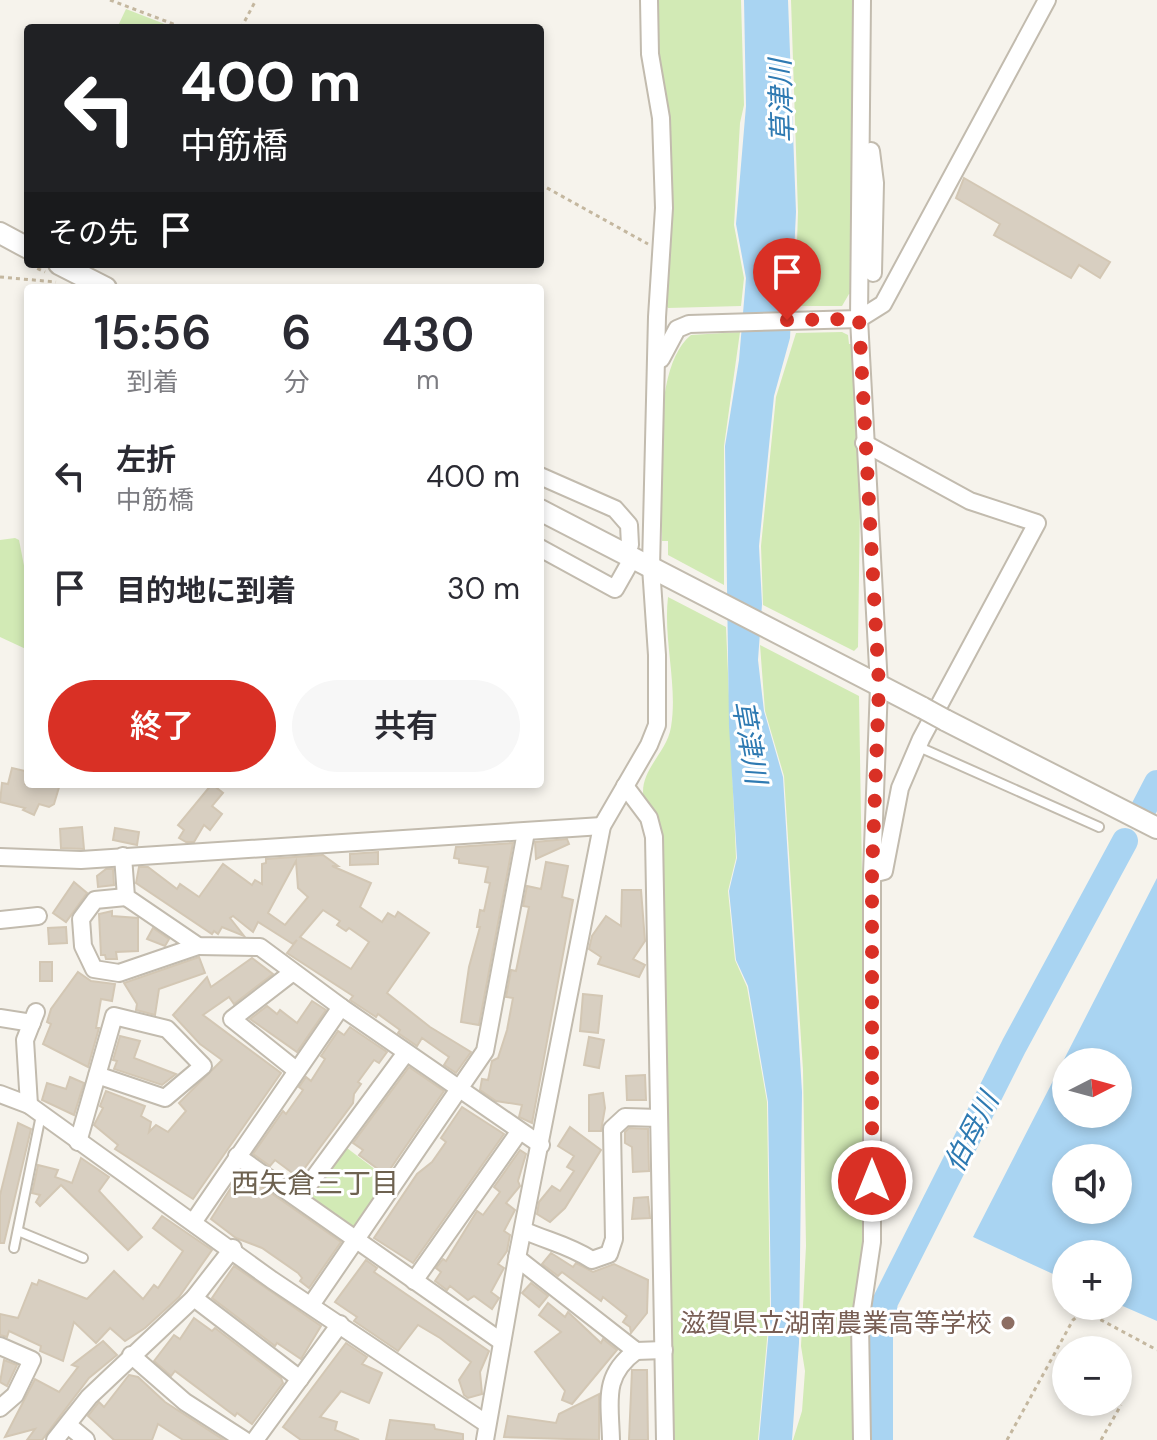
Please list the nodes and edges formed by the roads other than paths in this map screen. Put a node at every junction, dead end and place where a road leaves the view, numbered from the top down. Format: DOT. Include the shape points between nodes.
graph roads {
  1 [pos="649,0"];
  2 [pos="862,0"];
  3 [pos="870,0"];
  4 [pos="1047,0"];
  5 [pos="867,151"];
  6 [pos="0,233"];
  7 [pos="24,246"];
  8 [pos="61,273"];
  9 [pos="873,273"];
  10 [pos="94,284"];
  11 [pos="852,319"];
  12 [pos="657,369"];
  13 [pos="868,443"];
  14 [pos="544,478"];
  15 [pos="544,512"];
  16 [pos="630,545"];
  17 [pos="544,550"];
  18 [pos="628,566"];
  19 [pos="651,567"];
  20 [pos="879,686"];
  21 [pos="919,747"];
  22 [pos="625,786"];
  23 [pos="602,826"];
  24 [pos="1099,827"];
  25 [pos="1157,828"];
  26 [pos="526,832"];
  27 [pos="123,856"];
  28 [pos="0,857"];
  29 [pos="878,872"];
  30 [pos="126,897"];
  31 [pos="38,916"];
  32 [pos="0,920"];
  33 [pos="198,946"];
  34 [pos="293,972"];
  35 [pos="341,1007"];
  36 [pos="0,1018"];
  37 [pos="405,1054"];
  38 [pos="296,1070"];
  39 [pos="97,1075"];
  40 [pos="460,1092"];
  41 [pos="0,1094"];
  42 [pos="35,1110"];
  43 [pos="659,1118"];
  44 [pos="519,1132"];
  45 [pos="78,1142"];
  46 [pos="541,1145"];
  47 [pos="237,1156"];
  48 [pos="299,1198"];
  49 [pos="194,1221"];
  50 [pos="523,1230"];
  51 [pos="18,1231"];
  52 [pos="356,1239"];
  53 [pos="875,1240"];
  54 [pos="14,1248"];
  55 [pos="233,1248"];
  56 [pos="83,1258"];
  57 [pos="517,1258"];
  58 [pos="414,1281"];
  59 [pos="194,1298"];
  60 [pos="311,1305"];
  61 [pos="340,1324"];
  62 [pos="502,1342"];
  63 [pos="0,1346"];
  64 [pos="664,1350"];
  65 [pos="636,1351"];
  66 [pos="131,1355"];
  67 [pos="300,1379"];
  68 [pos="0,1408"];
  69 [pos="68,1425"];
  70 [pos="486,1432"];
  71 [pos="55,1440"];
  72 [pos="86,1440"];
  73 [pos="244,1440"];
  74 [pos="255,1440"];
  75 [pos="611,1440"];
  76 [pos="665,1440"];
  77 [pos="862,1440"];
  78 [pos="870,1440"];
  1 -- 12 [label="street" via="664,208"];
  2 -- 5 [label="street"];
  3 -- 5 [label="street"];
  4 -- 11 [label="street" via="883,304"];
  5 -- 9 [label="street" via="875,183"];
  5 -- 11 [label="street"];
  6 -- 7 [label="street"];
  8 -- 10 [label="street"];
  11 -- 12 [label="street" via="700,322 677,329"];
  11 -- 13 [label="street"];
  12 -- 19 [label="street"];
  13 -- 20 [label="street"];
  13 -- 21 [label="street" via="970,501 1037,523"];
  14 -- 16 [label="street" via="615,509 629,525"];
  15 -- 19 [label="street"];
  17 -- 18 [label="street" via="615,589"];
  19 -- 20 [label="street"];
  19 -- 22 [label="street" via="657,725"];
  20 -- 25 [label="street, bridge"];
  20 -- 29 [label="street"];
  21 -- 24 [label="lane"];
  21 -- 29 [label="street" via="900,788"];
  22 -- 23 [label="street"];
  22 -- 43 [label="street" via="649,818 654,837"];
  23 -- 26 [label="street"];
  23 -- 46 [label="street"];
  26 -- 27 [label="street"];
  26 -- 40 [label="street" via="493,1022 485,1051"];
  27 -- 28 [label="street"];
  27 -- 30 [label="street"];
  29 -- 53 [label="street"];
  30 -- 33 [label="street"];
  30 -- 33 [label="street" via="95,900 81,919 83,946 94,969 119,973"];
  31 -- 32 [label="street"];
  33 -- 34 [label="street" via="260,947"];
  34 -- 35 [label="street"];
  34 -- 38 [label="street" via="232,1019"];
  35 -- 37 [label="street"];
  35 -- 38 [label="street"];
  36 -- 42 [label="street" via="34,1018 25,1040"];
  37 -- 40 [label="street"];
  37 -- 48 [label="street"];
  38 -- 47 [label="street"];
  39 -- 39 [label="street" via="114,1016 167,1029 203,1066 165,1098"];
  39 -- 45 [label="street"];
  40 -- 44 [label="street"];
  40 -- 52 [label="street"];
  41 -- 42 [label="street"];
  42 -- 45 [label="street"];
  42 -- 51 [label="lane"];
  43 -- 50 [label="street" via="625,1117 612,1129 614,1239 609,1254 592,1260 565,1242"];
  43 -- 64 [label="street"];
  44 -- 46 [label="street"];
  44 -- 58 [label="street"];
  45 -- 49 [label="street"];
  46 -- 50 [label="street"];
  47 -- 48 [label="street"];
  47 -- 49 [label="street"];
  48 -- 52 [label="street"];
  49 -- 55 [label="street"];
  50 -- 57 [label="street"];
  51 -- 54 [label="lane"];
  51 -- 56 [label="lane"];
  52 -- 58 [label="street"];
  52 -- 60 [label="street"];
  53 -- 77 [label="street" via="860,1323"];
  53 -- 78 [label="street" via="868,1321"];
  55 -- 59 [label="street"];
  55 -- 60 [label="street"];
  57 -- 62 [label="street"];
  57 -- 65 [label="street"];
  58 -- 62 [label="street"];
  59 -- 66 [label="street"];
  59 -- 67 [label="street"];
  60 -- 61 [label="street"];
  61 -- 67 [label="street"];
  61 -- 70 [label="street"];
  62 -- 70 [label="street"];
  63 -- 68 [label="street" via="32,1360 15,1395"];
  64 -- 65 [label="street"];
  64 -- 76 [label="street"];
  65 -- 75 [label="street" via="620,1363 610,1382"];
  66 -- 69 [label="street"];
  66 -- 73 [label="street" via="185,1402"];
  67 -- 74 [label="street"];
  69 -- 71 [label="street"];
  69 -- 72 [label="street"];
}
